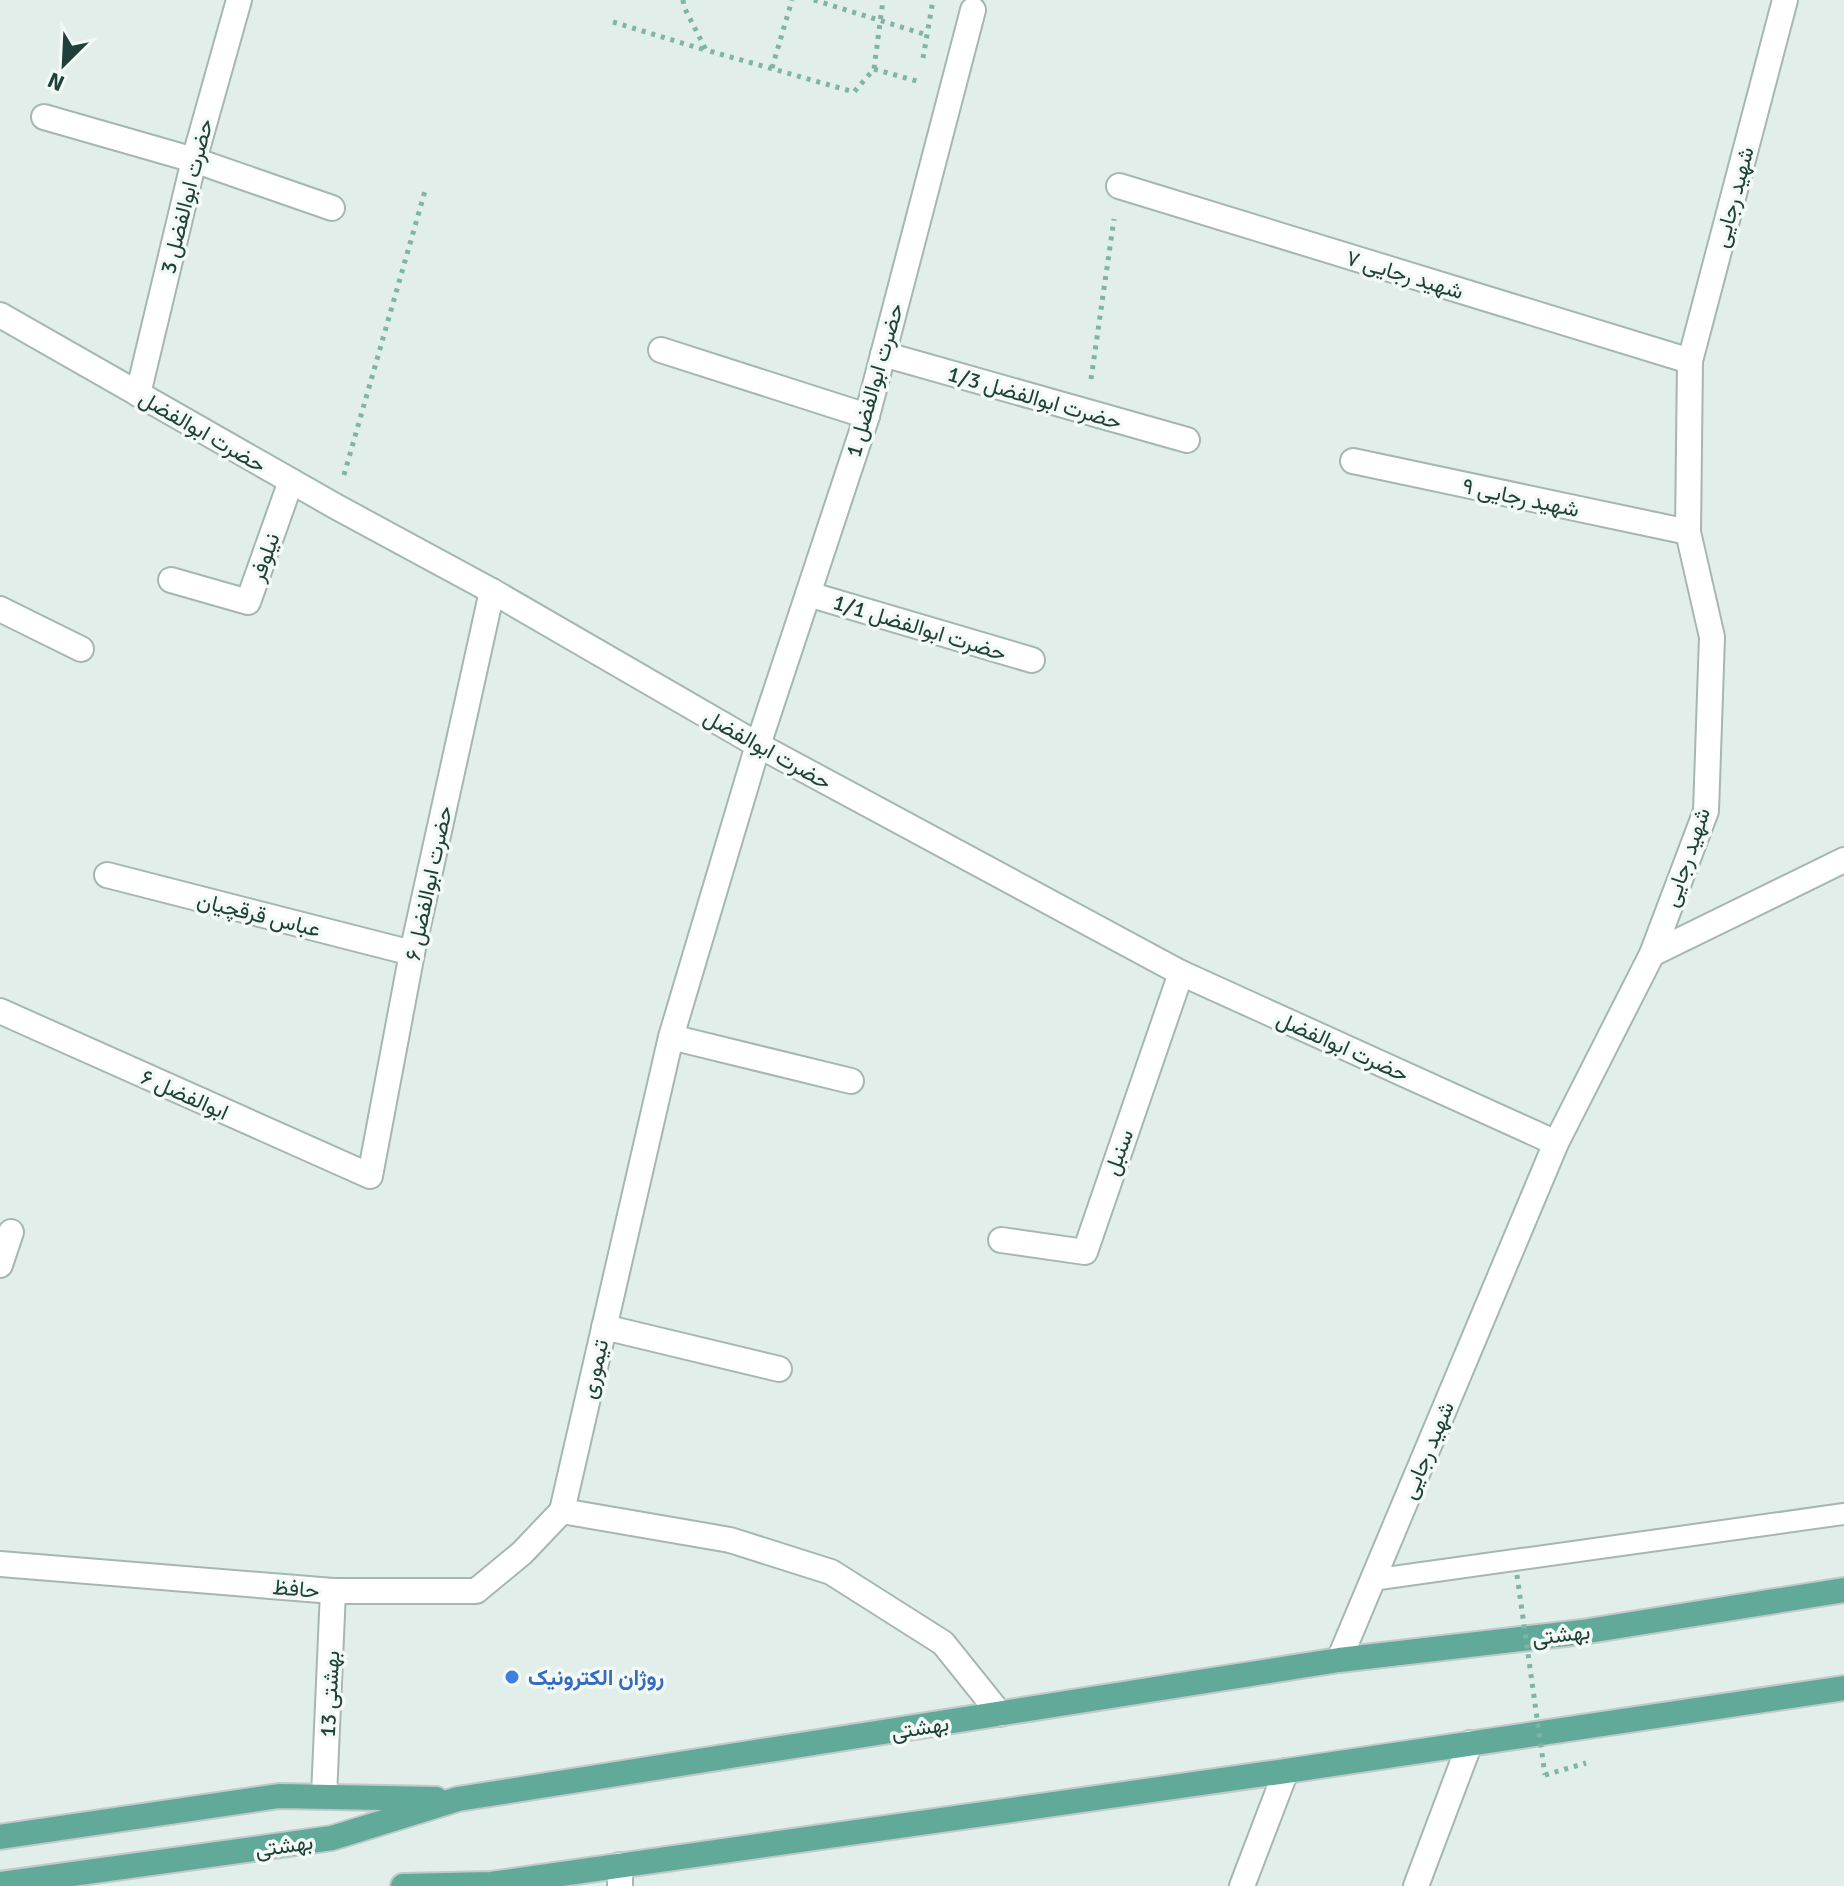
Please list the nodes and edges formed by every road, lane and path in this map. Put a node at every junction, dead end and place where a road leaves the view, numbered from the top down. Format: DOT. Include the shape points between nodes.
graph roads {
  1 [pos="239,0"];
  2 [pos="683,0"];
  3 [pos="792,0"];
  4 [pos="814,0"];
  5 [pos="883,0"];
  6 [pos="933,0"];
  7 [pos="1785,0"];
  8 [pos="973,10"];
  9 [pos="881,21"];
  10 [pos="613,22"];
  11 [pos="927,35"];
  12 [pos="706,50"];
  13 [pos="772,68"];
  14 [pos="874,69"];
  15 [pos="918,81"];
  16 [pos="951,91"];
  17 [pos="44,117"];
  18 [pos="194,160"];
  19 [pos="1119,186"];
  20 [pos="425,191"];
  21 [pos="332,208"];
  22 [pos="0,315"];
  23 [pos="661,350"];
  24 [pos="883,354"];
  25 [pos="1690,361"];
  26 [pos="138,394"];
  27 [pos="1087,412"];
  28 [pos="867,416"];
  29 [pos="1187,440"];
  30 [pos="1353,461"];
  31 [pos="291,481"];
  32 [pos="335,506"];
  33 [pos="1688,532"];
  34 [pos="171,580"];
  35 [pos="492,591"];
  36 [pos="808,594"];
  37 [pos="0,609"];
  38 [pos="81,649"];
  39 [pos="1032,660"];
  40 [pos="758,745"];
  41 [pos="1844,860"];
  42 [pos="107,875"];
  43 [pos="412,953"];
  44 [pos="1652,954"];
  45 [pos="1181,973"];
  46 [pos="0,1011"];
  47 [pos="671,1037"];
  48 [pos="851,1081"];
  49 [pos="1556,1143"];
  50 [pos="370,1176"];
  51 [pos="11,1232"];
  52 [pos="1001,1240"];
  53 [pos="0,1265"];
  54 [pos="604,1327"];
  55 [pos="779,1369"];
  56 [pos="562,1511"];
  57 [pos="1844,1514"];
  58 [pos="0,1564"];
  59 [pos="1517,1575"];
  60 [pos="1372,1580"];
  61 [pos="1844,1590"];
  62 [pos="333,1591"];
  63 [pos="1339,1660"];
  64 [pos="1844,1688"];
  65 [pos="1000,1714"];
  66 [pos="1470,1743"];
  67 [pos="1594,1761"];
  68 [pos="1286,1771"];
  69 [pos="324,1796"];
  70 [pos="458,1799"];
  71 [pos="0,1837"];
  72 [pos="620,1876"];
  73 [pos="0,1884"];
  74 [pos="488,1885"];
  75 [pos="403,1886"];
  76 [pos="1242,1886"];
  77 [pos="1416,1886"];
  1 -- 18 [label="street, حضرت ابوالفضل 3"];
  2 -- 12 [label="path"];
  3 -- 13 [label="path"];
  4 -- 9 [label="path"];
  5 -- 9 [label="path"];
  6 -- 11 [label="path"];
  7 -- 25 [label="street, شهید رجایی"];
  8 -- 16 [label="street, حضرت ابوالفضل 1"];
  9 -- 11 [label="path"];
  9 -- 14 [label="path"];
  10 -- 12 [label="path"];
  11 -- 15 [label="path"];
  12 -- 13 [label="path"];
  13 -- 14 [label="path" via="854,92"];
  14 -- 15 [label="path"];
  15 -- 16 [label="path"];
  16 -- 24 [label="street, حضرت ابوالفضل 1"];
  17 -- 18 [label="street"];
  18 -- 21 [label="street"];
  18 -- 26 [label="street, حضرت ابوالفضل 3"];
  19 -- 25 [label="street, شهید رجایی ۷"];
  19 -- 27 [label="path"];
  20 -- 32 [label="path"];
  22 -- 26 [label="street, حضرت ابوالفضل"];
  23 -- 28 [label="street"];
  24 -- 27 [label="street, حضرت ابوالفضل 1/3"];
  24 -- 28 [label="street, حضرت ابوالفضل 1"];
  25 -- 33 [label="street, شهید رجایی"];
  26 -- 31 [label="street, حضرت ابوالفضل"];
  27 -- 29 [label="street, حضرت ابوالفضل 1/3"];
  28 -- 36 [label="street, حضرت ابوالفضل 1"];
  30 -- 33 [label="street, شهید رجایی ۹"];
  31 -- 32 [label="street, حضرت ابوالفضل"];
  31 -- 34 [label="street, نیلوفر" via="248,602"];
  32 -- 35 [label="street, حضرت ابوالفضل"];
  33 -- 44 [label="street, شهید رجایی" via="1712,637 1706,811"];
  35 -- 40 [label="street, حضرت ابوالفضل"];
  35 -- 43 [label="street, حضرت ابوالفضل ۶"];
  36 -- 39 [label="street, حضرت ابوالفضل 1/1"];
  36 -- 40 [label="street, حضرت ابوالفضل 1"];
  37 -- 38 [label="street"];
  40 -- 45 [label="street, حضرت ابوالفضل"];
  40 -- 47 [label="street, تیموری"];
  41 -- 44 [label="street"];
  42 -- 43 [label="street, عباس قرقچیان"];
  43 -- 50 [label="street, حضرت ابوالفضل ۶"];
  44 -- 49 [label="street, شهید رجایی"];
  45 -- 49 [label="street, حضرت ابوالفضل"];
  45 -- 52 [label="street, سنبل" via="1085,1252"];
  46 -- 50 [label="street, ابوالفضل ۶"];
  47 -- 48 [label="street"];
  47 -- 54 [label="street, تیموری"];
  49 -- 60 [label="street, شهید رجایی"];
  51 -- 53 [label="street"];
  54 -- 55 [label="street"];
  54 -- 56 [label="street, تیموری"];
  56 -- 62 [label="street, حافظ" via="476,1591"];
  56 -- 65 [label="street" via="730,1540 831,1572 943,1643"];
  57 -- 60 [label="lane"];
  58 -- 62 [label="street, حافظ"];
  59 -- 67 [label="path, bridge" via="1545,1775"];
  60 -- 63 [label="street, شهید رجایی"];
  61 -- 63 [label="main road, بهشتی" via="1582,1632"];
  62 -- 69 [label="street, بهشتی 13"];
  63 -- 65 [label="main road, بهشتی"];
  64 -- 66 [label="main road"];
  65 -- 70 [label="main road, بهشتی"];
  66 -- 68 [label="main road"];
  66 -- 77 [label="street"];
  68 -- 72 [label="main road"];
  68 -- 76 [label="street"];
  69 -- 70 [label="main road"];
  69 -- 71 [label="main road" via="279,1796"];
  70 -- 73 [label="main road, بهشتی" via="332,1838"];
  72 -- 74 [label="main road"];
  74 -- 75 [label="main road"];
}
